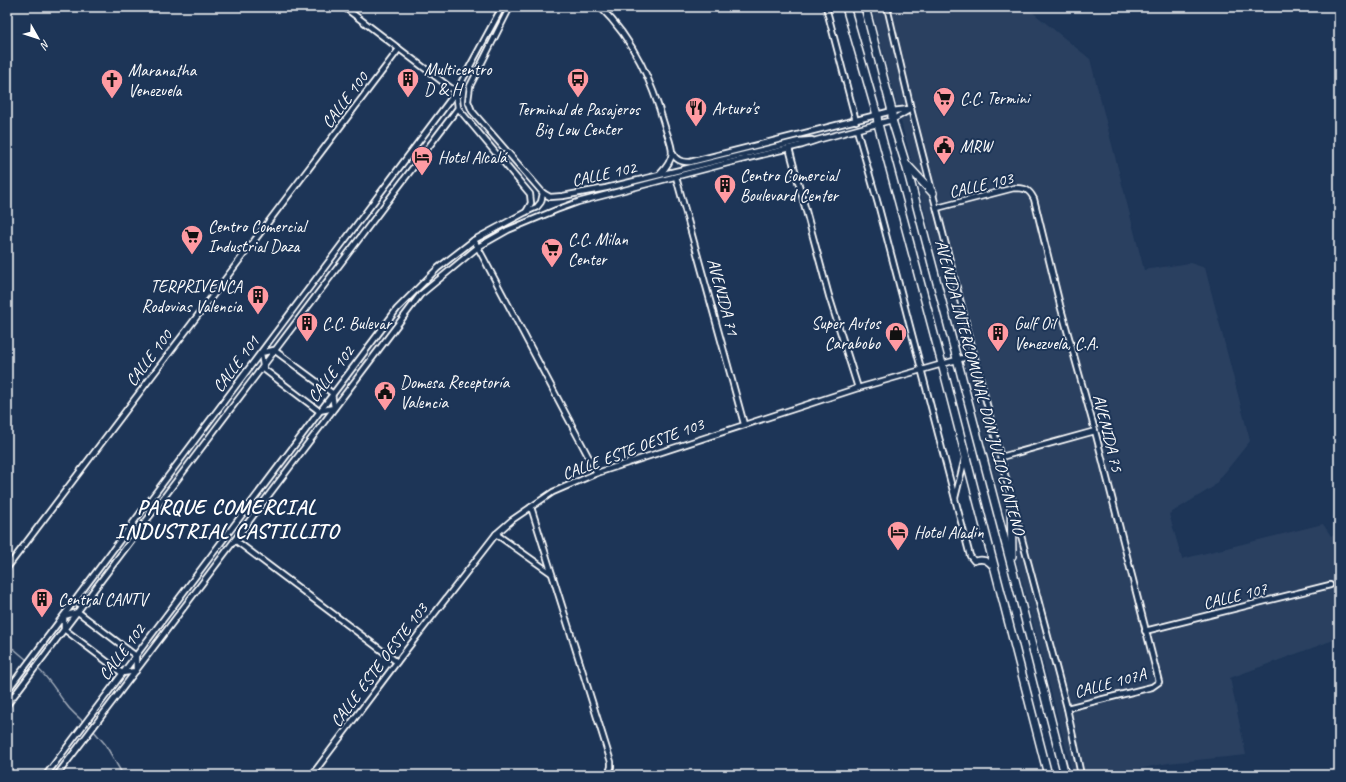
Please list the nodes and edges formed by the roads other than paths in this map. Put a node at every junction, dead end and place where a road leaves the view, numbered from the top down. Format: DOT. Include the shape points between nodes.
graph roads {
  1 [pos="344,7"];
  2 [pos="502,7"];
  3 [pos="510,7"];
  4 [pos="600,7"];
  5 [pos="826,7"];
  6 [pos="846,7"];
  7 [pos="865,7"];
  8 [pos="887,7"];
  9 [pos="399,49"];
  10 [pos="472,62"];
  11 [pos="480,65"];
  12 [pos="456,92"];
  13 [pos="458,108"];
  14 [pos="911,109"];
  15 [pos="892,111"];
  16 [pos="877,115"];
  17 [pos="892,120"];
  18 [pos="856,121"];
  19 [pos="878,124"];
  20 [pos="857,130"];
  21 [pos="485,140"];
  22 [pos="497,140"];
  23 [pos="817,140"];
  24 [pos="420,142"];
  25 [pos="427,148"];
  26 [pos="789,148"];
  27 [pos="672,152"];
  28 [pos="906,165"];
  29 [pos="658,175"];
  30 [pos="676,177"];
  31 [pos="1030,191"];
  32 [pos="933,192"];
  33 [pos="543,193"];
  34 [pos="937,208"];
  35 [pos="526,212"];
  36 [pos="474,240"];
  37 [pos="478,247"];
  38 [pos="334,255"];
  39 [pos="342,260"];
  40 [pos="274,350"];
  41 [pos="261,353"];
  42 [pos="974,355"];
  43 [pos="957,360"];
  44 [pos="942,364"];
  45 [pos="263,366"];
  46 [pos="921,370"];
  47 [pos="858,388"];
  48 [pos="332,394"];
  49 [pos="334,408"];
  50 [pos="319,411"];
  51 [pos="744,424"];
  52 [pos="1095,432"];
  53 [pos="966,456"];
  54 [pos="1002,457"];
  55 [pos="597,473"];
  56 [pos="1011,498"];
  57 [pos="955,500"];
  58 [pos="531,507"];
  59 [pos="496,534"];
  60 [pos="235,540"];
  61 [pos="7,568"];
  62 [pos="1012,568"];
  63 [pos="995,570"];
  64 [pos="551,573"];
  65 [pos="1330,585"];
  66 [pos="78,612"];
  67 [pos="64,616"];
  68 [pos="64,629"];
  69 [pos="1145,631"];
  70 [pos="136,656"];
  71 [pos="397,662"];
  72 [pos="136,670"];
  73 [pos="122,673"];
  74 [pos="1159,682"];
  75 [pos="7,691"];
  76 [pos="7,705"];
  77 [pos="1067,708"];
  78 [pos="46,775"];
  79 [pos="57,775"];
  80 [pos="312,775"];
  81 [pos="608,775"];
  82 [pos="1048,775"];
  83 [pos="1065,775"];
  84 [pos="1081,775"];
  1 -- 9 [label="street"];
  2 -- 10 [label="street, CALLE 101"];
  3 -- 11 [label="street"];
  4 -- 27 [label="street" via="613,20 640,60 658,104"];
  5 -- 18 [label="street"];
  6 -- 16 [label="main road, AVENIDA INTERCOMUNAL DON JULIO CENTENO"];
  7 -- 15 [label="main road, AVENIDA INTERCOMUNAL DON JULIO CENTENO"];
  8 -- 14 [label="street, AVENIDA INTERCOMUNAL DON JULIO CENTENO"];
  9 -- 12 [label="street"];
  9 -- 61 [label="street, CALLE 100"];
  10 -- 11 [label="street"];
  10 -- 12 [label="street, CALLE 101"];
  11 -- 22 [label="street" via="470,86 468,101 472,111"];
  12 -- 13 [label="street"];
  12 -- 24 [label="street, CALLE 101"];
  13 -- 21 [label="street"];
  13 -- 25 [label="street, CALLE 101"];
  14 -- 15 [label="street"];
  14 -- 17 [label="street, CALLE 102"];
  14 -- 32 [label="street, AVENIDA INTERCOMUNAL DON JULIO CENTENO"];
  15 -- 16 [label="street"];
  15 -- 17 [label="main road, AVENIDA INTERCOMUNAL DON JULIO CENTENO"];
  16 -- 18 [label="street"];
  16 -- 19 [label="main road, AVENIDA INTERCOMUNAL DON JULIO CENTENO"];
  17 -- 19 [label="street, CALLE 102"];
  17 -- 28 [label="main road, AVENIDA INTERCOMUNAL DON JULIO CENTENO"];
  18 -- 27 [label="street" via="690,162 681,162"];
  19 -- 20 [label="street, CALLE 102"];
  19 -- 44 [label="main road, AVENIDA INTERCOMUNAL DON JULIO CENTENO"];
  20 -- 23 [label="street, CALLE 102"];
  20 -- 46 [label="street"];
  21 -- 22 [label="street"];
  21 -- 35 [label="street" via="530,194 531,203"];
  22 -- 33 [label="street"];
  23 -- 26 [label="street, CALLE 102"];
  23 -- 29 [label="street, CALLE 102" via="800,140"];
  24 -- 25 [label="street"];
  24 -- 38 [label="street, CALLE 101"];
  25 -- 39 [label="street, CALLE 101"];
  26 -- 30 [label="street, CALLE 102"];
  26 -- 47 [label="street" via="829,296"];
  27 -- 29 [label="street" via="668,165"];
  28 -- 32 [label="main road"];
  28 -- 43 [label="main road, AVENIDA INTERCOMUNAL DON JULIO CENTENO"];
  29 -- 33 [label="street, CALLE 102" via="563,196 550,197"];
  30 -- 37 [label="street, CALLE 102" via="578,202 508,230"];
  30 -- 51 [label="street, AVENIDA 71"];
  31 -- 34 [label="street, CALLE 103" via="1014,188"];
  31 -- 52 [label="street, AVENIDA 75"];
  32 -- 34 [label="street, AVENIDA INTERCOMUNAL DON JULIO CENTENO"];
  33 -- 35 [label="street, CALLE 102" via="538,207"];
  34 -- 42 [label="street, AVENIDA INTERCOMUNAL DON JULIO CENTENO"];
  35 -- 36 [label="street, CALLE 102"];
  36 -- 37 [label="street"];
  36 -- 48 [label="street, CALLE 102" via="438,268 397,309"];
  37 -- 49 [label="street, CALLE 102" via="420,295"];
  37 -- 55 [label="street"];
  38 -- 39 [label="street"];
  38 -- 41 [label="street, CALLE 101"];
  39 -- 40 [label="street, CALLE 101"];
  40 -- 41 [label="street"];
  40 -- 45 [label="street, CALLE 101"];
  40 -- 48 [label="street"];
  41 -- 45 [label="street"];
  41 -- 67 [label="street, CALLE 101"];
  42 -- 43 [label="street, CALLE ESTE OESTE 103"];
  42 -- 54 [label="street, AVENIDA INTERCOMUNAL DON JULIO CENTENO"];
  43 -- 44 [label="street, CALLE ESTE OESTE 103"];
  43 -- 62 [label="main road, AVENIDA INTERCOMUNAL DON JULIO CENTENO"];
  44 -- 46 [label="street, CALLE ESTE OESTE 103"];
  44 -- 53 [label="main road, AVENIDA INTERCOMUNAL DON JULIO CENTENO"];
  45 -- 50 [label="street"];
  45 -- 66 [label="street, CALLE 101"];
  46 -- 47 [label="street, CALLE ESTE OESTE 103"];
  46 -- 57 [label="street"];
  47 -- 51 [label="street, CALLE ESTE OESTE 103"];
  48 -- 49 [label="street"];
  48 -- 50 [label="street, CALLE 102"];
  49 -- 50 [label="street"];
  49 -- 60 [label="street, CALLE 102"];
  50 -- 70 [label="street, CALLE 102"];
  51 -- 55 [label="street, CALLE ESTE OESTE 103"];
  52 -- 54 [label="street"];
  52 -- 69 [label="street, AVENIDA 75"];
  53 -- 57 [label="street"];
  53 -- 63 [label="main road, AVENIDA INTERCOMUNAL DON JULIO CENTENO"];
  54 -- 56 [label="street, AVENIDA INTERCOMUNAL DON JULIO CENTENO"];
  55 -- 58 [label="street, CALLE ESTE OESTE 103" via="553,492"];
  56 -- 62 [label="main road"];
  56 -- 77 [label="street, AVENIDA INTERCOMUNAL DON JULIO CENTENO"];
  57 -- 63 [label="street" via="971,559 986,560"];
  58 -- 59 [label="street, CALLE ESTE OESTE 103"];
  58 -- 64 [label="street"];
  59 -- 64 [label="street"];
  59 -- 71 [label="street, CALLE ESTE OESTE 103"];
  60 -- 71 [label="street"];
  60 -- 72 [label="street, CALLE 102"];
  62 -- 83 [label="main road, AVENIDA INTERCOMUNAL DON JULIO CENTENO"];
  63 -- 82 [label="main road, AVENIDA INTERCOMUNAL DON JULIO CENTENO"];
  64 -- 81 [label="street" via="611,762"];
  65 -- 69 [label="street, CALLE 107"];
  66 -- 67 [label="street"];
  66 -- 68 [label="street, CALLE 101"];
  66 -- 70 [label="street"];
  67 -- 68 [label="street"];
  67 -- 75 [label="street, CALLE 101"];
  68 -- 73 [label="street"];
  68 -- 76 [label="street, CALLE 101"];
  69 -- 74 [label="street, AVENIDA 75"];
  70 -- 72 [label="street"];
  70 -- 73 [label="street, CALLE 102"];
  71 -- 80 [label="street, CALLE ESTE OESTE 103"];
  72 -- 73 [label="street"];
  72 -- 79 [label="street, CALLE 102"];
  73 -- 78 [label="street, CALLE 102"];
  74 -- 77 [label="street, CALLE 107A" via="1152,687"];
  77 -- 84 [label="street, AVENIDA INTERCOMUNAL DON JULIO CENTENO"];
}
